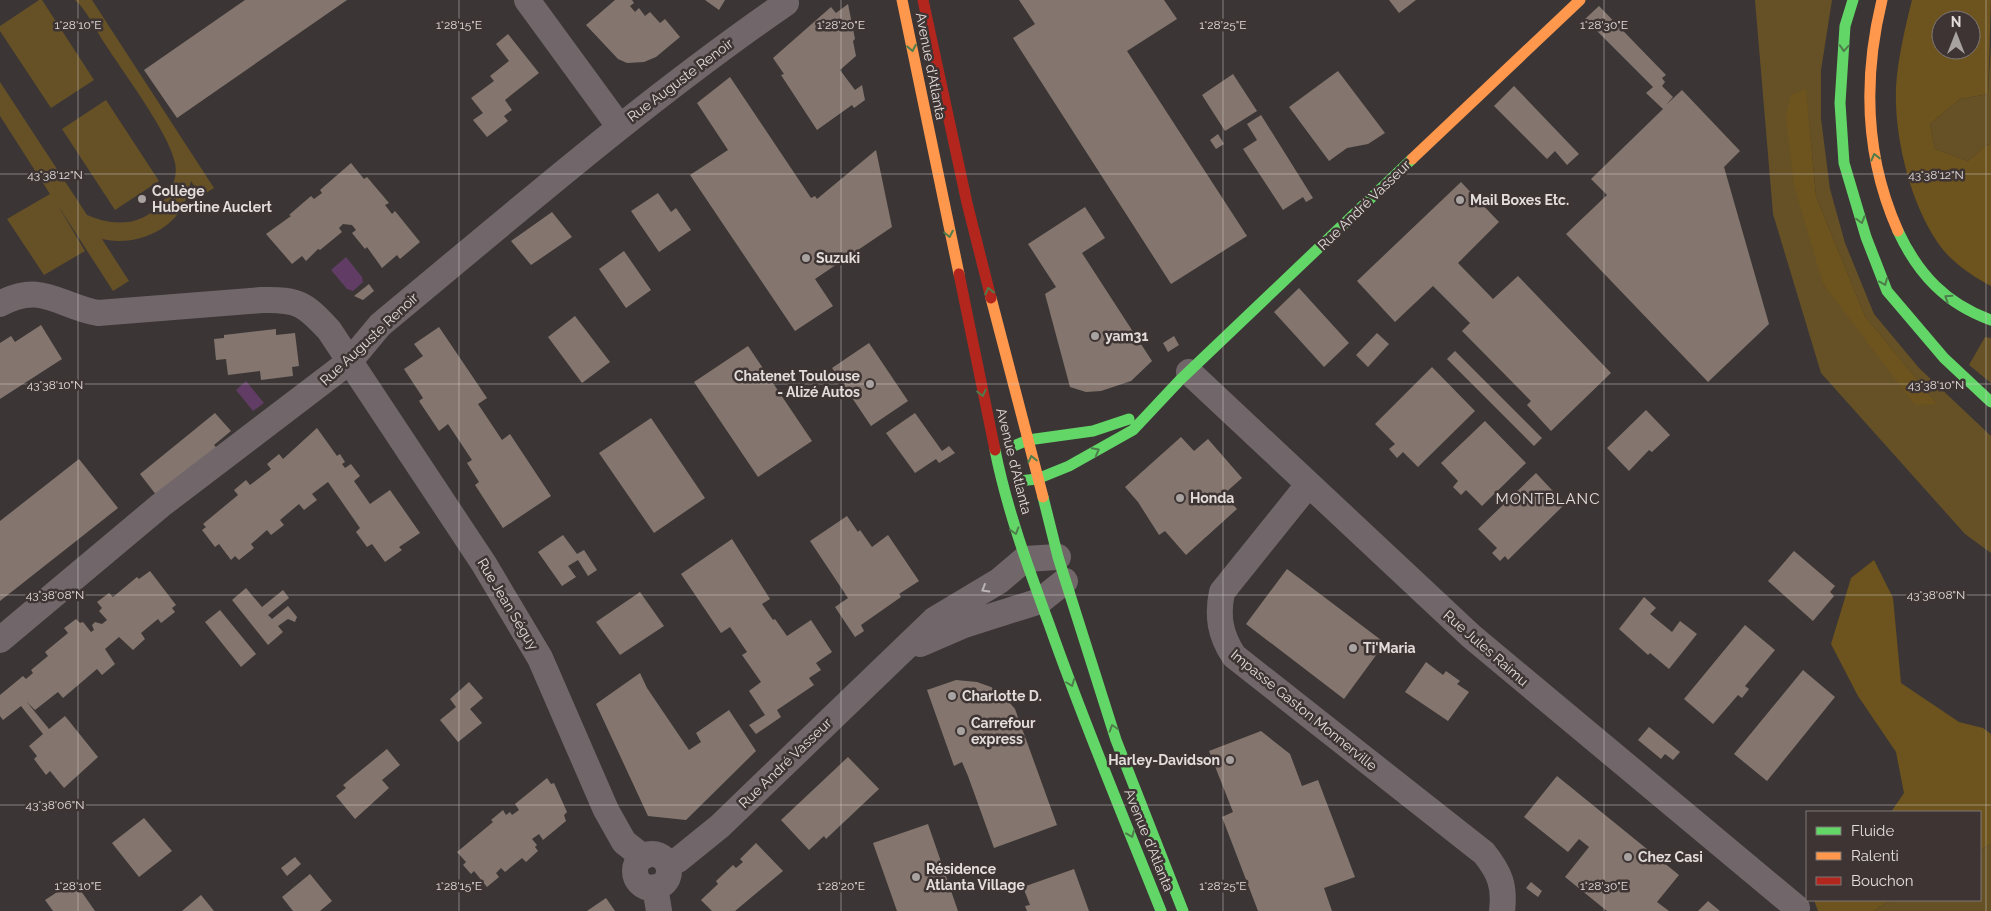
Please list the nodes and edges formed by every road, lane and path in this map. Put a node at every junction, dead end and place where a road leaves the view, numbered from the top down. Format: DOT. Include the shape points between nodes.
graph roads {
  1 [pos="527,0"];
  2 [pos="902,0"];
  3 [pos="923,0"];
  4 [pos="1580,0"];
  5 [pos="1853,0"];
  6 [pos="1882,0"];
  7 [pos="786,3"];
  8 [pos="619,126"];
  9 [pos="0,304"];
  10 [pos="1991,320"];
  11 [pos="350,361"];
  12 [pos="1189,372"];
  13 [pos="1991,402"];
  14 [pos="1149,411"];
  15 [pos="1028,440"];
  16 [pos="994,454"];
  17 [pos="1037,479"];
  18 [pos="1002,484"];
  19 [pos="1308,485"];
  20 [pos="1058,557"];
  21 [pos="1025,559"];
  22 [pos="1065,582"];
  23 [pos="1040,601"];
  24 [pos="0,640"];
  25 [pos="897,655"];
  26 [pos="655,860"];
  27 [pos="657,899"];
  28 [pos="1797,908"];
  29 [pos="1161,911"];
  30 [pos="1183,911"];
  31 [pos="1502,911"];
  1 -- 8 [label="street"];
  2 -- 16 [label="main road, Avenue d'Atlanta, one-way"];
  15 -- 3 [label="main road, Avenue d'Atlanta, one-way" via="953,146"];
  4 -- 12 [label="main road, Rue André Vasseur"];
  5 -- 13 [label="main road, one-way" via="1845,26 1840,103 1844,163 1866,237 1887,290 1944,358"];
  10 -- 6 [label="main road, one-way" via="1972,313 1940,292 1913,258 1896,227 1884,192 1873,149 1868,104 1870,54"];
  7 -- 8 [label="street, Rue Auguste Renoir" via="724,45"];
  8 -- 11 [label="street, Rue Auguste Renoir" via="380,325"];
  9 -- 11 [label="street, Rue Jean Séguy" via="18,295 39,294 79,310 98,313 285,300 309,308"];
  11 -- 24 [label="street, Rue Auguste Renoir" via="161,505"];
  11 -- 26 [label="street, Rue Jean Séguy" via="479,556 540,658 606,810 624,842"];
  12 -- 14 [label="main road, Rue André Vasseur"];
  12 -- 19 [label="street, Rue Jules Raimu"];
  14 -- 15 [label="main road, Rue André Vasseur" via="1093,431"];
  17 -- 14 [label="main road, Rue André Vasseur, one-way" via="1068,466 1133,430"];
  15 -- 16 [label="main road, Rue André Vasseur"];
  17 -- 15 [label="main road, Avenue d'Atlanta, one-way"];
  16 -- 18 [label="main road, Avenue d'Atlanta"];
  17 -- 18 [label="main road, Rue André Vasseur"];
  17 -- 20 [label="main road, Avenue d'Atlanta"];
  18 -- 21 [label="main road, Avenue d'Atlanta, one-way"];
  19 -- 28 [label="street, Rue Jules Raimu" via="1471,636"];
  19 -- 31 [label="street, Impasse Gaston Monnerville" via="1222,592 1218,608 1224,642 1234,656 1484,854 1498,870 1504,896"];
  20 -- 21 [label="street"];
  20 -- 22 [label="main road, Avenue d'Atlanta"];
  21 -- 23 [label="main road, Avenue d'Atlanta"];
  21 -- 25 [label="street, Rue André Vasseur, one-way" via="999,582 934,620"];
  22 -- 23 [label="street, Rue André Vasseur"];
  30 -- 22 [label="main road, Avenue d'Atlanta, one-way" via="1116,740"];
  23 -- 25 [label="street, Rue André Vasseur" via="964,625"];
  23 -- 29 [label="main road, Avenue d'Atlanta, one-way"];
  25 -- 26 [label="street, Rue André Vasseur" via="720,826 678,860"];
  26 -- 27 [label="street" via="636,866 637,877"];
}
